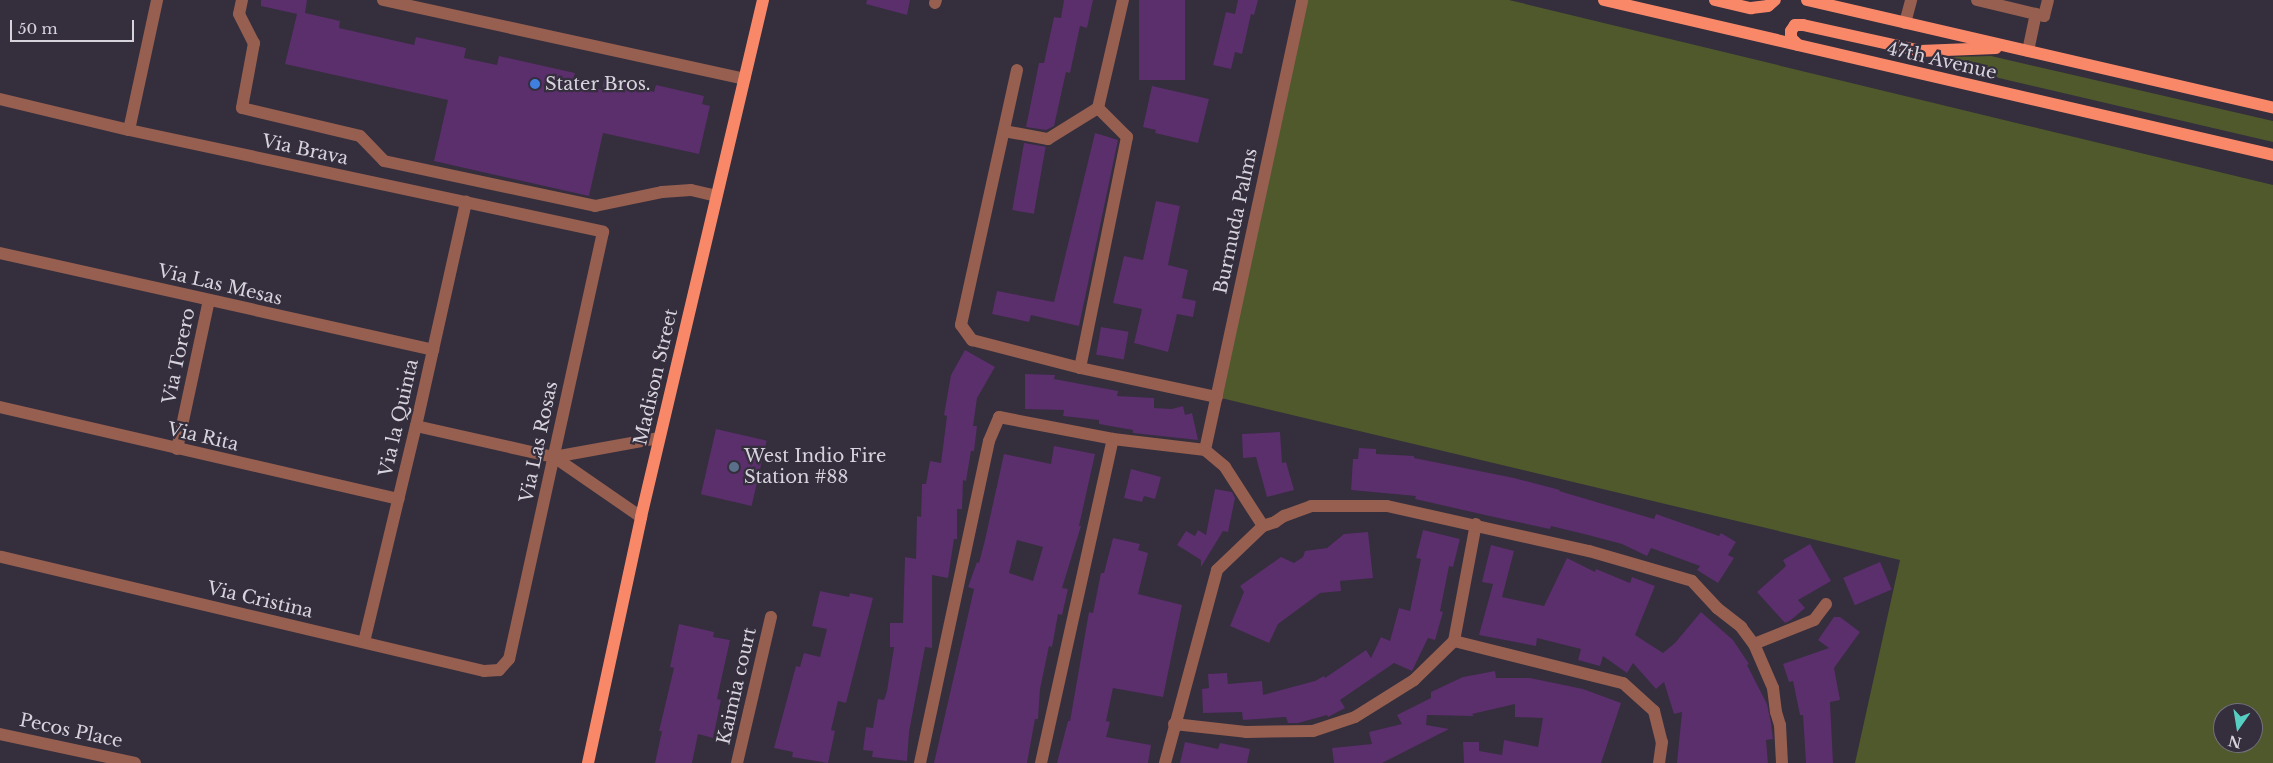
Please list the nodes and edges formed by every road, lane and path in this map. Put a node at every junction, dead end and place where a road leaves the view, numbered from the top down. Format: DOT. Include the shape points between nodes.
graph roads {
  1 [pos="157,0"];
  2 [pos="242,0"];
  3 [pos="383,0"];
  4 [pos="763,0"];
  5 [pos="1123,0"];
  6 [pos="1302,0"];
  7 [pos="1604,0"];
  8 [pos="1715,0"];
  9 [pos="1775,0"];
  10 [pos="1807,0"];
  11 [pos="1911,0"];
  12 [pos="1977,0"];
  13 [pos="2048,0"];
  14 [pos="2036,14"];
  15 [pos="1905,23"];
  16 [pos="1798,45"];
  17 [pos="2013,48"];
  18 [pos="2028,51"];
  19 [pos="1017,70"];
  20 [pos="744,79"];
  21 [pos="0,99"];
  22 [pos="1098,108"];
  23 [pos="2273,108"];
  24 [pos="129,130"];
  25 [pos="1004,131"];
  26 [pos="2273,155"];
  27 [pos="716,196"];
  28 [pos="466,202"];
  29 [pos="603,232"];
  30 [pos="0,252"];
  31 [pos="209,300"];
  32 [pos="433,350"];
  33 [pos="1080,368"];
  34 [pos="1217,397"];
  35 [pos="0,407"];
  36 [pos="416,426"];
  37 [pos="660,438"];
  38 [pos="1113,439"];
  39 [pos="178,449"];
  40 [pos="1205,450"];
  41 [pos="554,457"];
  42 [pos="399,499"];
  43 [pos="641,517"];
  44 [pos="1476,524"];
  45 [pos="1263,526"];
  46 [pos="0,557"];
  47 [pos="1826,604"];
  48 [pos="771,617"];
  49 [pos="1454,641"];
  50 [pos="364,642"];
  51 [pos="1754,644"];
  52 [pos="509,659"];
  53 [pos="1174,724"];
  54 [pos="0,734"];
  55 [pos="135,763"];
  56 [pos="588,763"];
  57 [pos="737,763"];
  58 [pos="920,763"];
  59 [pos="1041,763"];
  60 [pos="1165,763"];
  61 [pos="1659,763"];
  62 [pos="1782,763"];
  1 -- 24 [label="street"];
  2 -- 27 [label="street" via="239,14 254,43 242,108 360,136 384,161 595,206 662,192 691,190"];
  3 -- 20 [label="street"];
  4 -- 20 [label="main road, Madison Street"];
  5 -- 22 [label="street"];
  6 -- 34 [label="street, Burmuda Palms"];
  7 -- 16 [label="main road, 47th Avenue"];
  8 -- 9 [label="main road" via="1751,8 1768,6"];
  10 -- 15 [label="main road, 47th Avenue"];
  11 -- 15 [label="street"];
  12 -- 14 [label="street"];
  13 -- 14 [label="street" via="2044,16"];
  14 -- 18 [label="street"];
  15 -- 17 [label="main road, 47th Avenue"];
  16 -- 17 [label="main road" via="1791,38 1795,25 1920,51"];
  16 -- 26 [label="main road, 47th Avenue"];
  17 -- 18 [label="main road, 47th Avenue"];
  18 -- 23 [label="main road, 47th Avenue"];
  19 -- 25 [label="street"];
  20 -- 27 [label="main road, Madison Street"];
  21 -- 24 [label="street, Via Brava"];
  22 -- 25 [label="street" via="1048,139"];
  22 -- 33 [label="street" via="1127,137"];
  24 -- 28 [label="street, Via Brava"];
  25 -- 33 [label="street" via="961,325 972,340"];
  27 -- 37 [label="main road, Madison Street"];
  28 -- 29 [label="street, Via Brava"];
  28 -- 32 [label="street, Via la Quinta"];
  29 -- 41 [label="street, Via Las Rosas"];
  30 -- 31 [label="street, Via Las Mesas"];
  31 -- 32 [label="street, Via Las Mesas"];
  31 -- 39 [label="street, Via Torero"];
  32 -- 36 [label="street, Via la Quinta"];
  33 -- 34 [label="street"];
  34 -- 40 [label="street, Burmuda Palms"];
  35 -- 39 [label="street, Via Rita"];
  36 -- 41 [label="street"];
  36 -- 42 [label="street, Via la Quinta"];
  37 -- 41 [label="street"];
  37 -- 43 [label="main road, Madison Street"];
  38 -- 40 [label="street"];
  38 -- 58 [label="street" via="999,417 989,442"];
  38 -- 59 [label="street"];
  39 -- 42 [label="street, Via Rita"];
  40 -- 45 [label="street" via="1225,467"];
  41 -- 43 [label="street"];
  41 -- 52 [label="street, Via Las Rosas"];
  42 -- 50 [label="street, Via la Quinta"];
  43 -- 56 [label="main road, Madison Street"];
  44 -- 45 [label="street" via="1387,506 1311,506"];
  44 -- 49 [label="street"];
  44 -- 51 [label="street" via="1590,551 1692,581 1717,608 1741,627"];
  45 -- 53 [label="street" via="1216,570"];
  46 -- 50 [label="street, Via Cristina"];
  47 -- 51 [label="street" via="1814,620"];
  48 -- 57 [label="street, Kaimia court"];
  49 -- 53 [label="street" via="1414,680 1354,717 1313,731 1246,732"];
  49 -- 61 [label="street" via="1622,683 1654,711 1662,742"];
  50 -- 52 [label="street, Via Cristina" via="484,671 499,670"];
  51 -- 62 [label="street" via="1773,688 1780,725"];
  53 -- 60 [label="street"];
  54 -- 55 [label="street, Pecos Place"];
}
